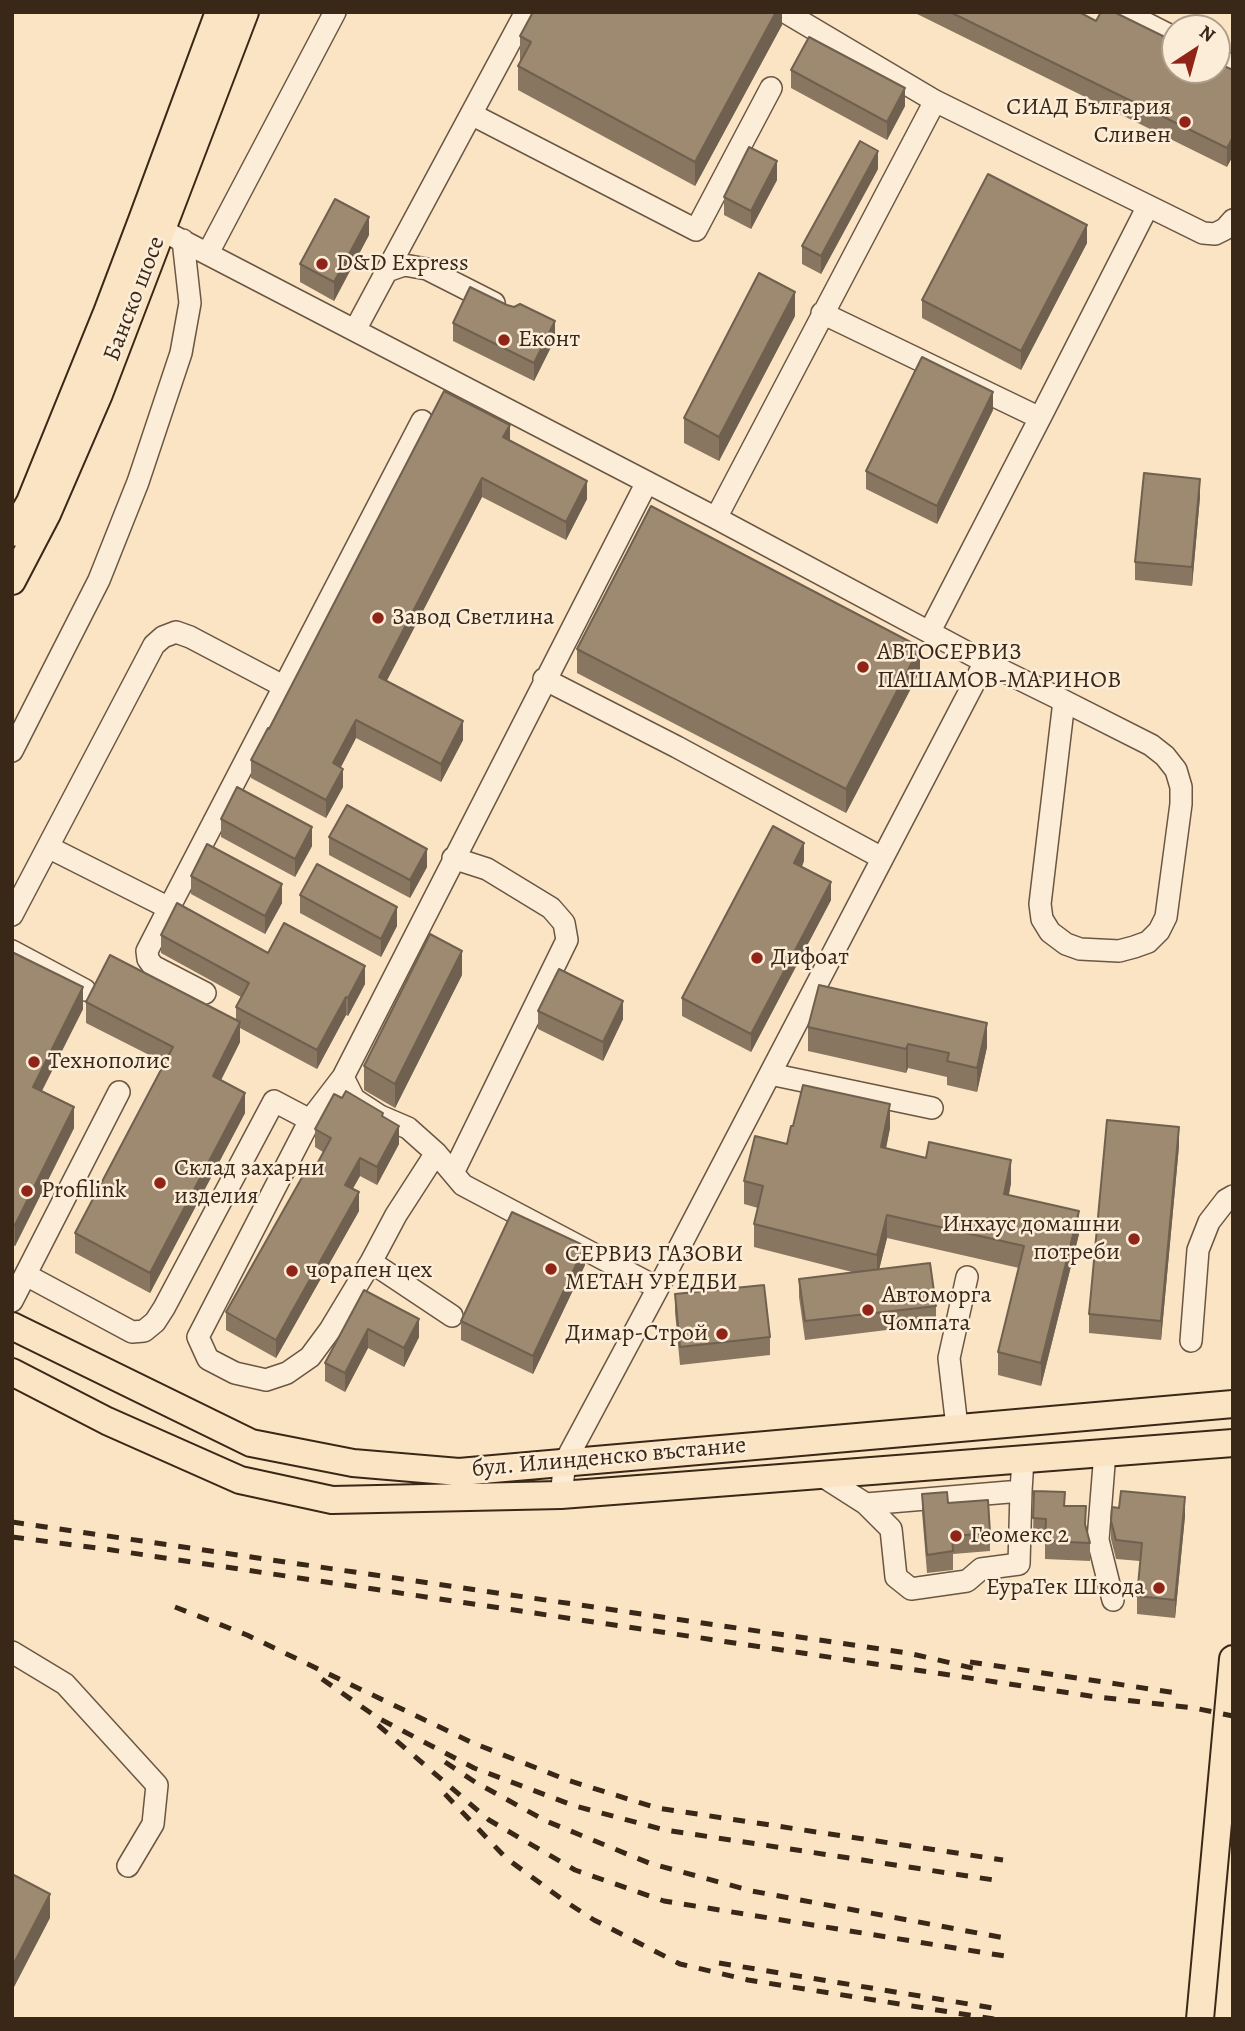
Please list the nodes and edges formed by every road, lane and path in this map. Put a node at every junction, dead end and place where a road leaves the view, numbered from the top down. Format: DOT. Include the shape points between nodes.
graph roads {
  1 [pos="219,12"];
  2 [pos="245,12"];
  3 [pos="335,12"];
  4 [pos="526,12"];
  5 [pos="785,12"];
  6 [pos="1124,12"];
  7 [pos="1161,31"];
  8 [pos="771,88"];
  9 [pos="935,101"];
  10 [pos="471,114"];
  11 [pos="1148,206"];
  12 [pos="1233,220"];
  13 [pos="162,230"];
  14 [pos="208,253"];
  15 [pos="387,271"];
  16 [pos="513,312"];
  17 [pos="822,313"];
  18 [pos="355,330"];
  19 [pos="1040,418"];
  20 [pos="422,421"];
  21 [pos="647,482"];
  22 [pos="716,518"];
  23 [pos="12,533"];
  24 [pos="12,581"];
  25 [pos="930,631"];
  26 [pos="985,662"];
  27 [pos="544,679"];
  28 [pos="285,687"];
  29 [pos="1063,701"];
  30 [pos="12,751"];
  31 [pos="48,847"];
  32 [pos="453,858"];
  33 [pos="881,858"];
  34 [pos="169,908"];
  35 [pos="12,915"];
  36 [pos="12,951"];
  37 [pos="85,990"];
  38 [pos="205,993"];
  39 [pos="770,1074"];
  40 [pos="343,1077"];
  41 [pos="119,1092"];
  42 [pos="932,1108"];
  43 [pos="310,1120"];
  44 [pos="436,1153"];
  45 [pos="453,1173"];
  46 [pos="1233,1196"];
  47 [pos="371,1262"];
  48 [pos="26,1275"];
  49 [pos="967,1277"];
  50 [pos="658,1288"];
  51 [pos="12,1301"];
  52 [pos="452,1316"];
  53 [pos="12,1326"];
  54 [pos="1191,1341"];
  55 [pos="12,1373"];
  56 [pos="1233,1404"];
  57 [pos="957,1427"];
  58 [pos="1233,1443"];
  59 [pos="1105,1452"];
  60 [pos="1023,1459"];
  61 [pos="565,1462"];
  62 [pos="819,1474"];
  63 [pos="1021,1491"];
  64 [pos="561,1495"];
  65 [pos="866,1504"];
  66 [pos="1113,1600"];
  67 [pos="12,1651"];
  68 [pos="1233,1659"];
  69 [pos="128,1866"];
  70 [pos="1200,2019"];
  1 -- 13 [label="main road, Банско шосе"];
  2 -- 13 [label="main road, Банско шосе"];
  3 -- 14 [label="street"];
  4 -- 10 [label="street"];
  5 -- 9 [label="street"];
  6 -- 7 [label="street"];
  8 -- 10 [label="street" via="696,230"];
  9 -- 11 [label="street"];
  9 -- 17 [label="street"];
  10 -- 15 [label="street"];
  11 -- 12 [label="street" via="1203,233 1215,234"];
  11 -- 19 [label="street"];
  13 -- 14 [label="street"];
  13 -- 23 [label="main road, Банско шосе"];
  13 -- 24 [label="main road, Банско шосе" via="99,394"];
  13 -- 30 [label="street" via="190,303 181,353 99,580"];
  14 -- 18 [label="street"];
  15 -- 16 [label="street" via="404,265 426,269"];
  15 -- 18 [label="street"];
  17 -- 19 [label="street"];
  17 -- 22 [label="street"];
  18 -- 21 [label="street"];
  19 -- 25 [label="street"];
  20 -- 28 [label="street"];
  21 -- 22 [label="street"];
  21 -- 27 [label="street"];
  22 -- 25 [label="street"];
  25 -- 26 [label="street"];
  26 -- 29 [label="street"];
  26 -- 33 [label="street"];
  27 -- 32 [label="street"];
  27 -- 33 [label="street"];
  28 -- 31 [label="street" via="190,637 176,632 163,637"];
  28 -- 34 [label="street"];
  29 -- 29 [label="street" via="1151,745 1165,756 1181,787 1166,918 1148,942 1119,951 1066,944 1042,919"];
  31 -- 34 [label="street"];
  31 -- 35 [label="street"];
  32 -- 40 [label="street"];
  32 -- 45 [label="street" via="487,869 551,908 564,923 567,940"];
  33 -- 39 [label="street"];
  34 -- 38 [label="street" via="147,951 148,959"];
  36 -- 37 [label="street"];
  39 -- 42 [label="street"];
  39 -- 50 [label="street"];
  40 -- 43 [label="street"];
  40 -- 44 [label="street" via="354,1099 408,1128"];
  41 -- 48 [label="street"];
  43 -- 47 [label="street" via="198,1337 208,1359 235,1373 266,1380 287,1373 310,1357"];
  43 -- 48 [label="street" via="274,1101 164,1308 144,1331 132,1332"];
  44 -- 45 [label="street"];
  44 -- 47 [label="street"];
  45 -- 50 [label="street" via="463,1185"];
  46 -- 54 [label="street" via="1209,1222 1198,1250"];
  47 -- 52 [label="street"];
  48 -- 51 [label="street"];
  49 -- 57 [label="street" via="949,1358"];
  50 -- 61 [label="street"];
  53 -- 61 [label="main road, бул. Илинденско въстание" via="251,1443 353,1463 459,1472"];
  55 -- 64 [label="main road, бул. Илинденско въстание" via="240,1480 332,1500"];
  56 -- 57 [label="main road, бул. Илинденско въстание"];
  57 -- 61 [label="main road, бул. Илинденско въстание"];
  58 -- 59 [label="main road, бул. Илинденско въстание"];
  59 -- 60 [label="main road, бул. Илинденско въстание"];
  59 -- 66 [label="street" via="1098,1541"];
  60 -- 62 [label="main road, бул. Илинденско въстание"];
  60 -- 63 [label="street"];
  61 -- 64 [label="street"];
  62 -- 64 [label="main road, бул. Илинденско въстание"];
  62 -- 65 [label="street"];
  63 -- 65 [label="street"];
  63 -- 65 [label="street" via="1019,1564 981,1569 967,1581 911,1589 896,1577 891,1529"];
  67 -- 69 [label="street" via="65,1684 157,1785 153,1824"];
  68 -- 70 [label="main road"];
}
